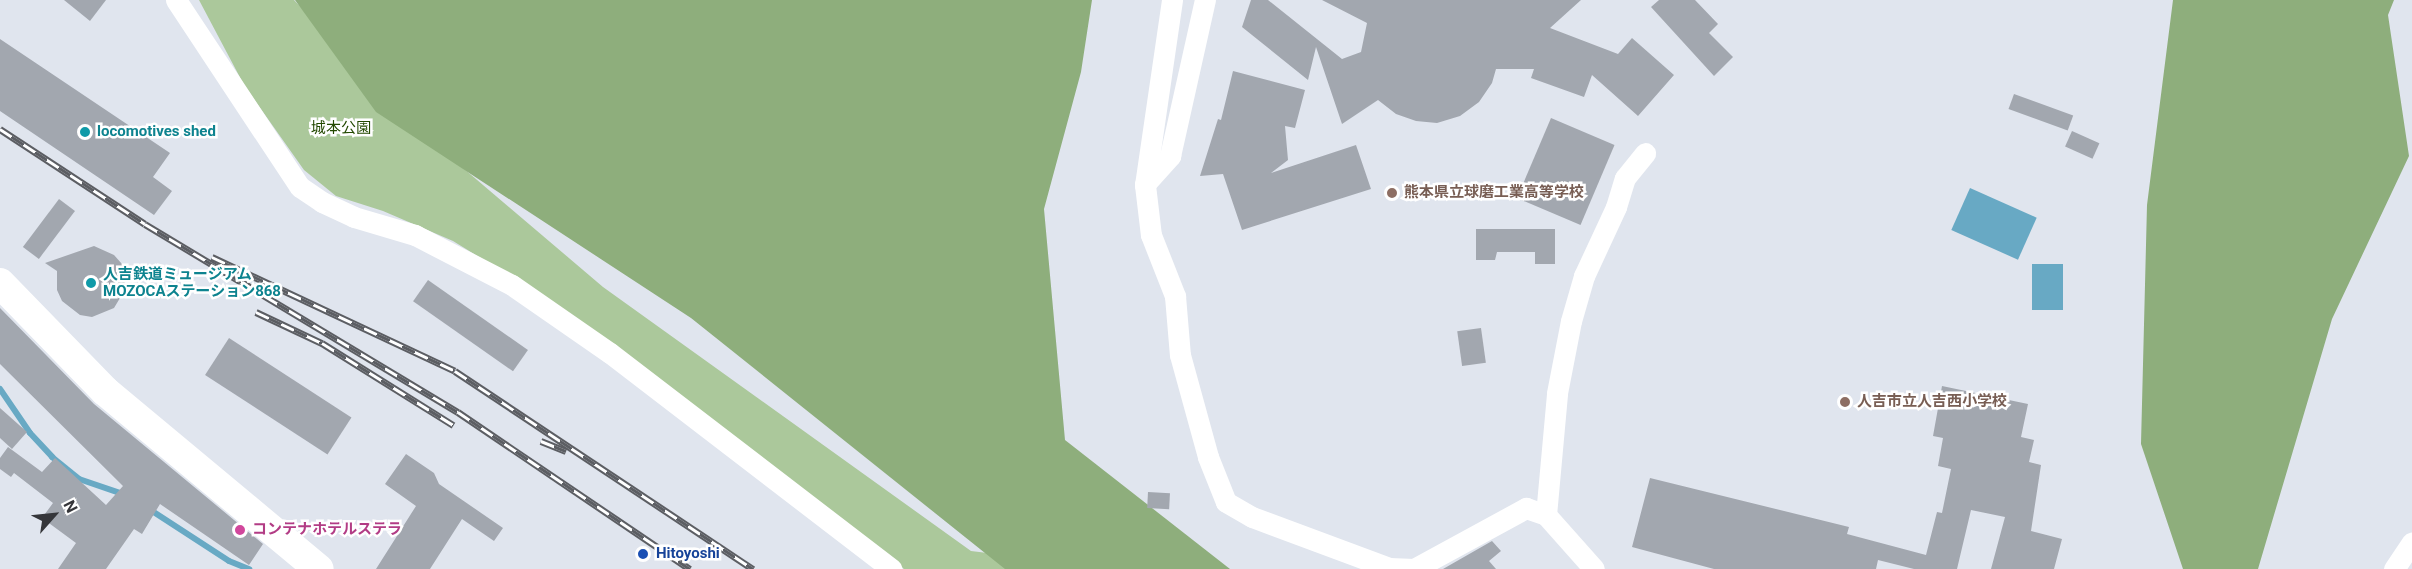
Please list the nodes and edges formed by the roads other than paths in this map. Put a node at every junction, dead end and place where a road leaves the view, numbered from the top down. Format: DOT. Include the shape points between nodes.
graph roads {
  1 [pos="176,0"];
  2 [pos="1172,0"];
  3 [pos="1205,0"];
  4 [pos="1645,153"];
  5 [pos="1145,185"];
  6 [pos="0,283"];
  7 [pos="1546,515"];
  8 [pos="2412,542"];
  9 [pos="319,569"];
  10 [pos="892,569"];
  11 [pos="1593,569"];
  12 [pos="2394,569"];
  1 -- 10 [label="street" via="300,187 354,217 415,235 512,285 610,353"];
  2 -- 5 [label="street"];
  3 -- 5 [label="street" via="1170,156"];
  4 -- 7 [label="street" via="1625,178 1584,276 1571,321 1557,393"];
  5 -- 7 [label="street" via="1151,236 1175,296 1180,355 1208,457 1226,502 1252,517 1389,568 1414,569 1526,508"];
  6 -- 9 [label="street" via="105,391"];
  7 -- 11 [label="street"];
  8 -- 12 [label="street"];
}
